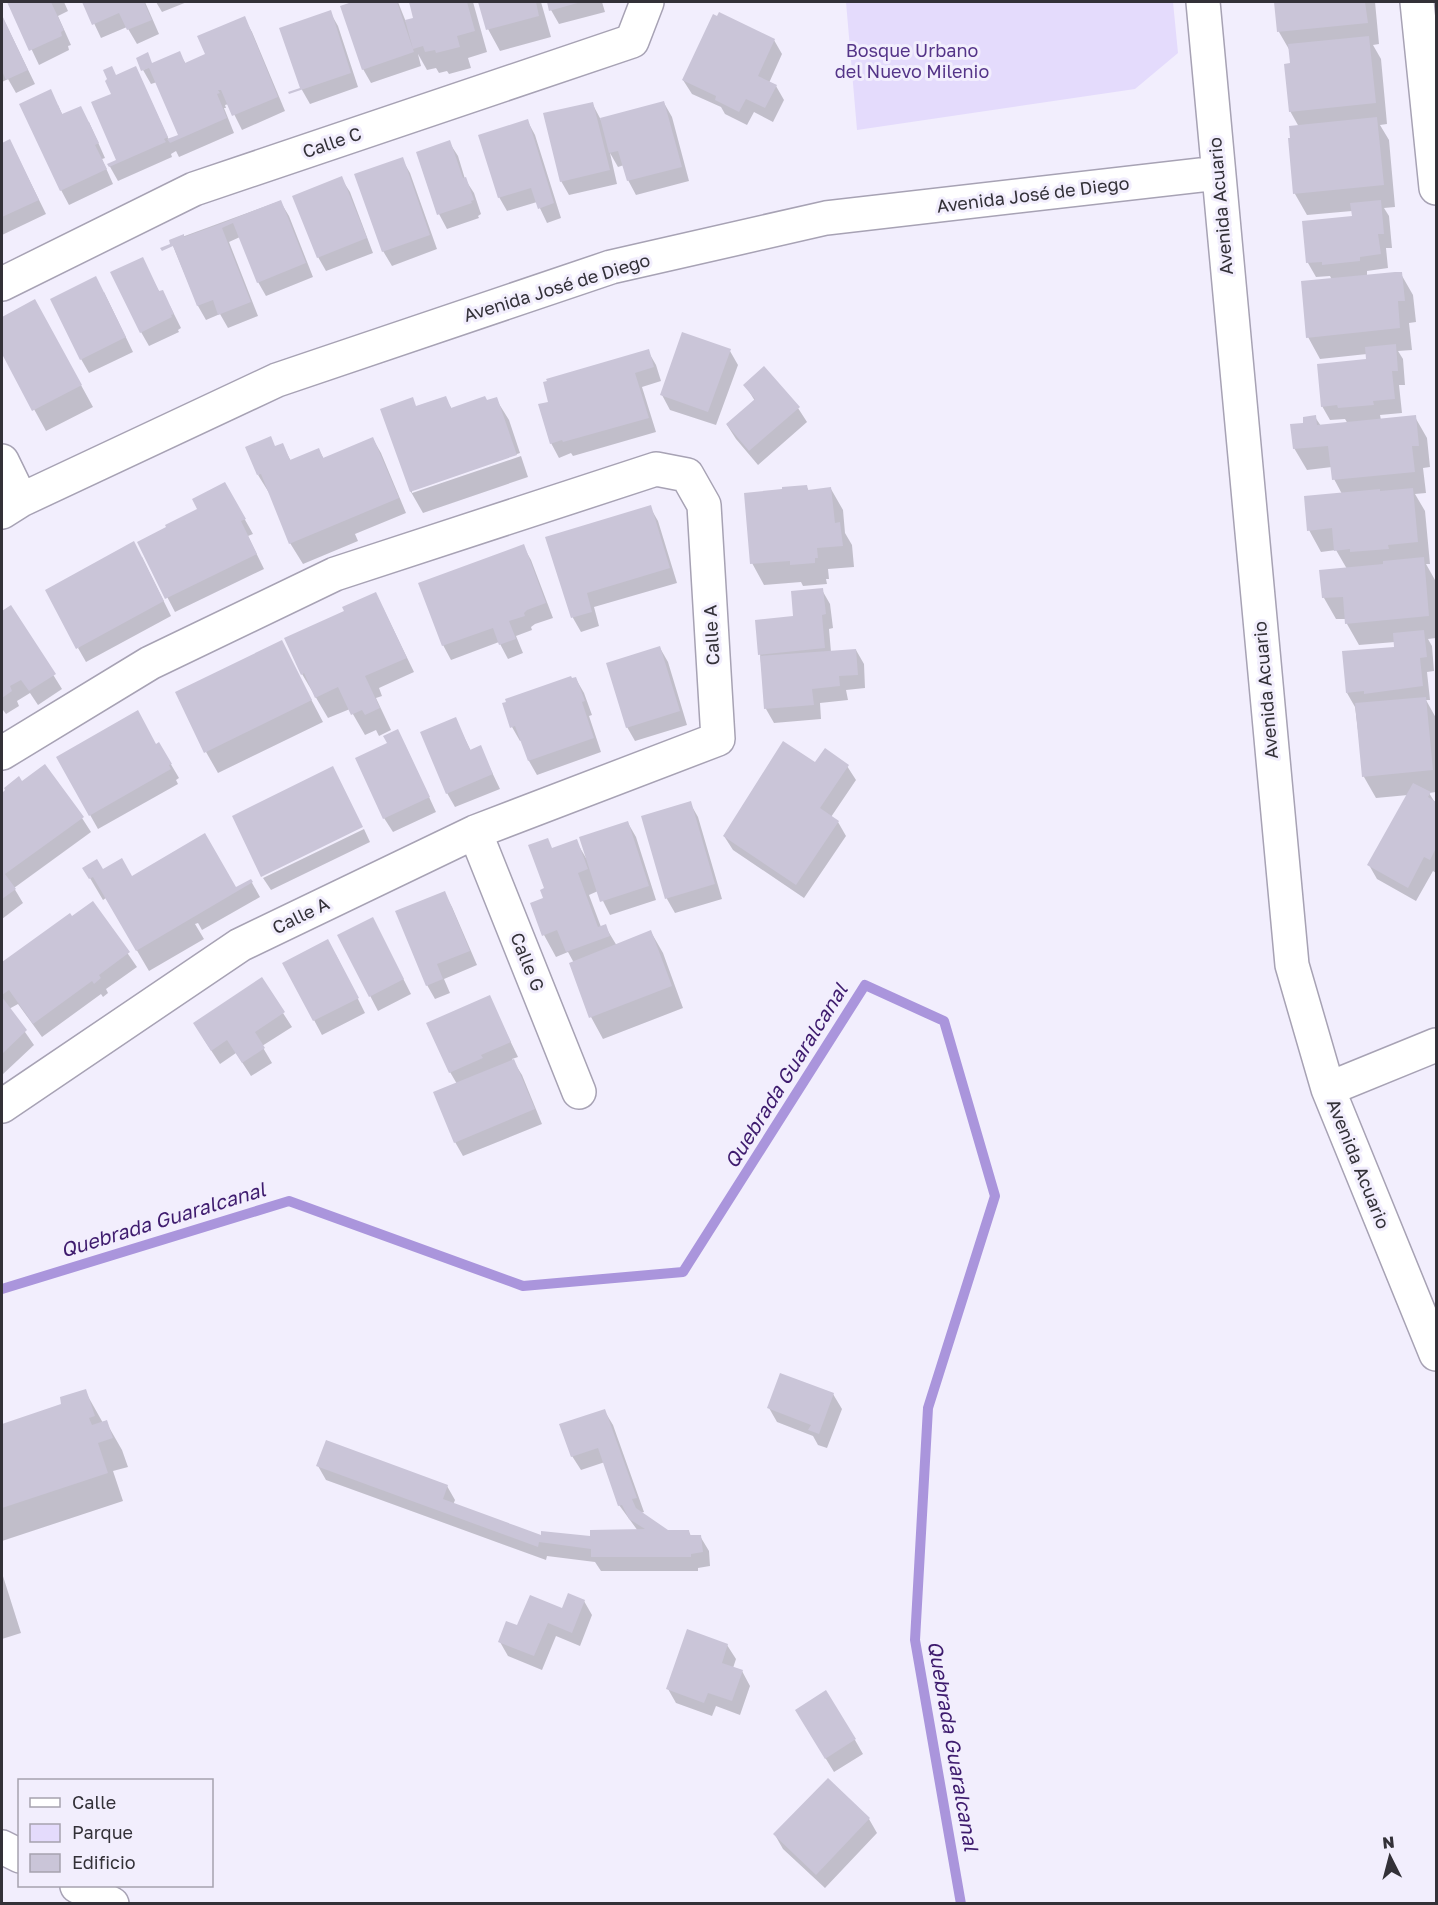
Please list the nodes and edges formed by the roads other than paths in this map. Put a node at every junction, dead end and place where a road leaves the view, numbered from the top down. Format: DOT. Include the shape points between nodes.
graph roads {
  1 [pos="647,2"];
  2 [pos="1203,2"];
  3 [pos="1417,2"];
  4 [pos="1218,173"];
  5 [pos="1436,173"];
  6 [pos="2,284"];
  7 [pos="2,460"];
  8 [pos="11,506"];
  9 [pos="2,753"];
  10 [pos="475,832"];
  11 [pos="1437,1045"];
  12 [pos="1328,1089"];
  13 [pos="579,1092"];
  14 [pos="2,1106"];
  15 [pos="1437,1354"];
  16 [pos="2,1847"];
  17 [pos="18,1855"];
  18 [pos="78,1887"];
  19 [pos="112,1904"];
  1 -- 6 [label="street, Calle C" via="632,41 194,189"];
  2 -- 4 [label="street, Avenida Acuario"];
  3 -- 5 [label="street"];
  4 -- 8 [label="street, Avenida José de Diego" via="826,219 611,267 277,380"];
  4 -- 12 [label="street, Avenida Acuario" via="1292,964"];
  7 -- 8 [label="street"];
  9 -- 10 [label="street, Calle A" via="150,663 335,574 656,469 687,475 704,505 718,739"];
  10 -- 13 [label="street, Calle G"];
  10 -- 14 [label="street, Calle A" via="240,945"];
  11 -- 12 [label="street"];
  12 -- 15 [label="street, Avenida Acuario"];
  16 -- 17 [label="street"];
  18 -- 19 [label="street"];
}
